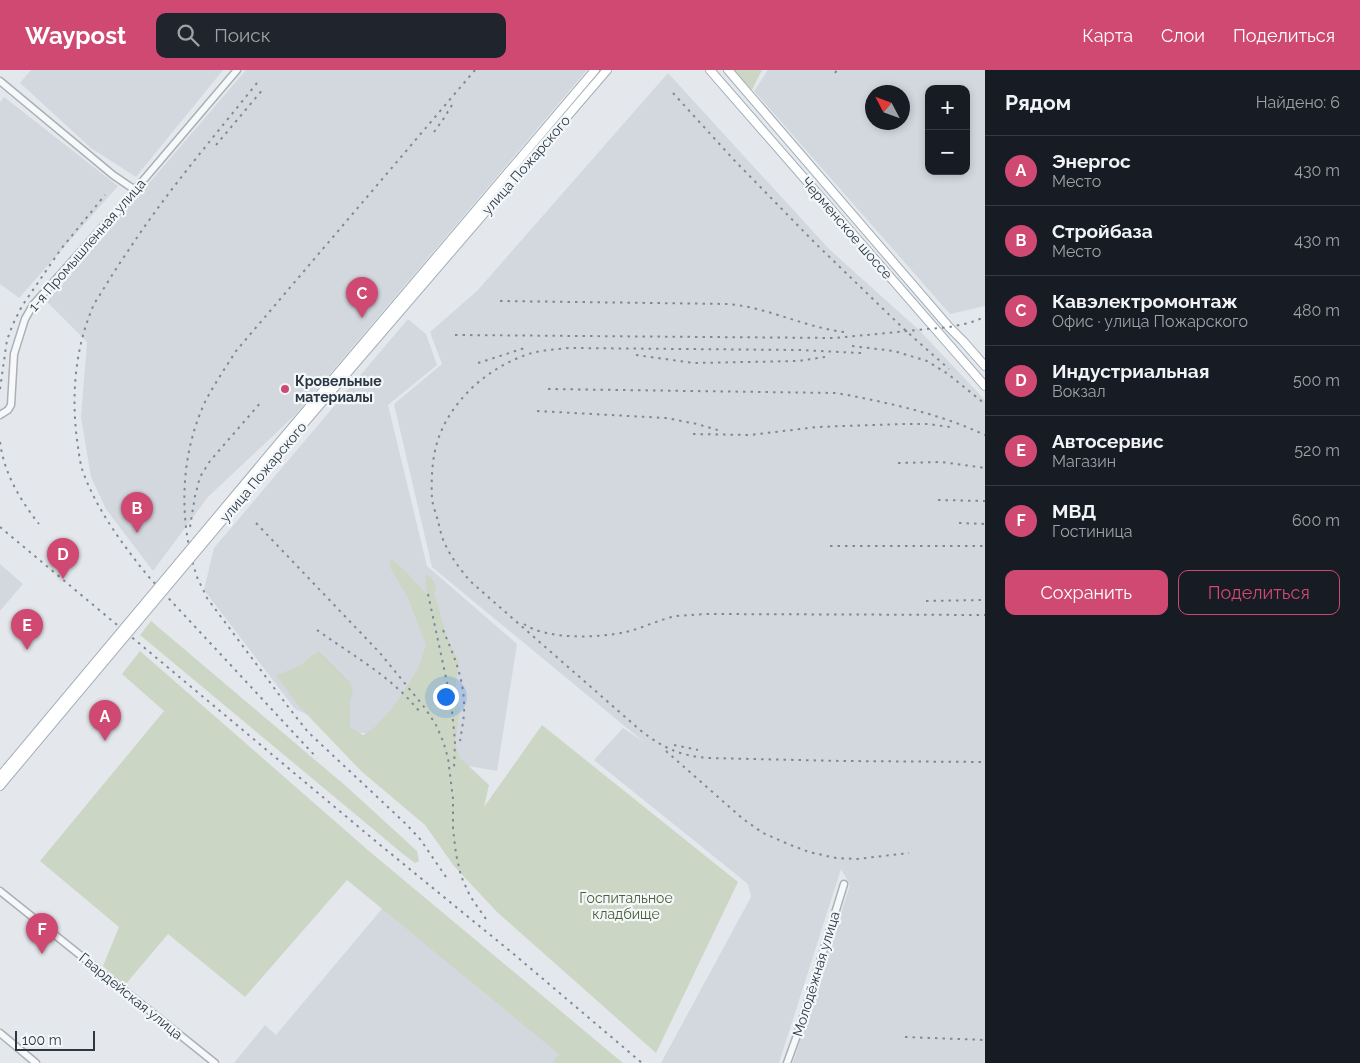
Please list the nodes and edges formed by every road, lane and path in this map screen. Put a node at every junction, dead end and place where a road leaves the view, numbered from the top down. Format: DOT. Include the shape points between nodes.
graph roads {
  1 [pos="237,70"];
  2 [pos="595,70"];
  3 [pos="607,70"];
  4 [pos="710,70"];
  5 [pos="728,70"];
  6 [pos="0,81"];
  7 [pos="135,190"];
  8 [pos="985,366"];
  9 [pos="985,386"];
  10 [pos="0,415"];
  11 [pos="296,427"];
  12 [pos="9,771"];
  13 [pos="0,776"];
  14 [pos="0,786"];
  15 [pos="844,884"];
  16 [pos="0,891"];
  17 [pos="0,1033"];
  18 [pos="36,1063"];
  19 [pos="215,1063"];
  20 [pos="787,1063"];
  1 -- 7 [label="street, 1-я Промышленная улица"];
  2 -- 11 [label="main road, улица Пожарского"];
  3 -- 11 [label="main road, улица Пожарского"];
  4 -- 9 [label="main road, Черменское шоссе"];
  5 -- 8 [label="main road, Черменское шоссе"];
  6 -- 7 [label="street"];
  7 -- 10 [label="street, 1-я Промышленная улица" via="33,305 14,354 11,405"];
  11 -- 12 [label="main road, улица Пожарского, bridge"];
  12 -- 13 [label="main road, улица Пожарского"];
  12 -- 14 [label="main road, улица Пожарского"];
  15 -- 20 [label="street, Молодёжная улица"];
  16 -- 19 [label="street, Гвардейская улица"];
  17 -- 18 [label="street"];
}
